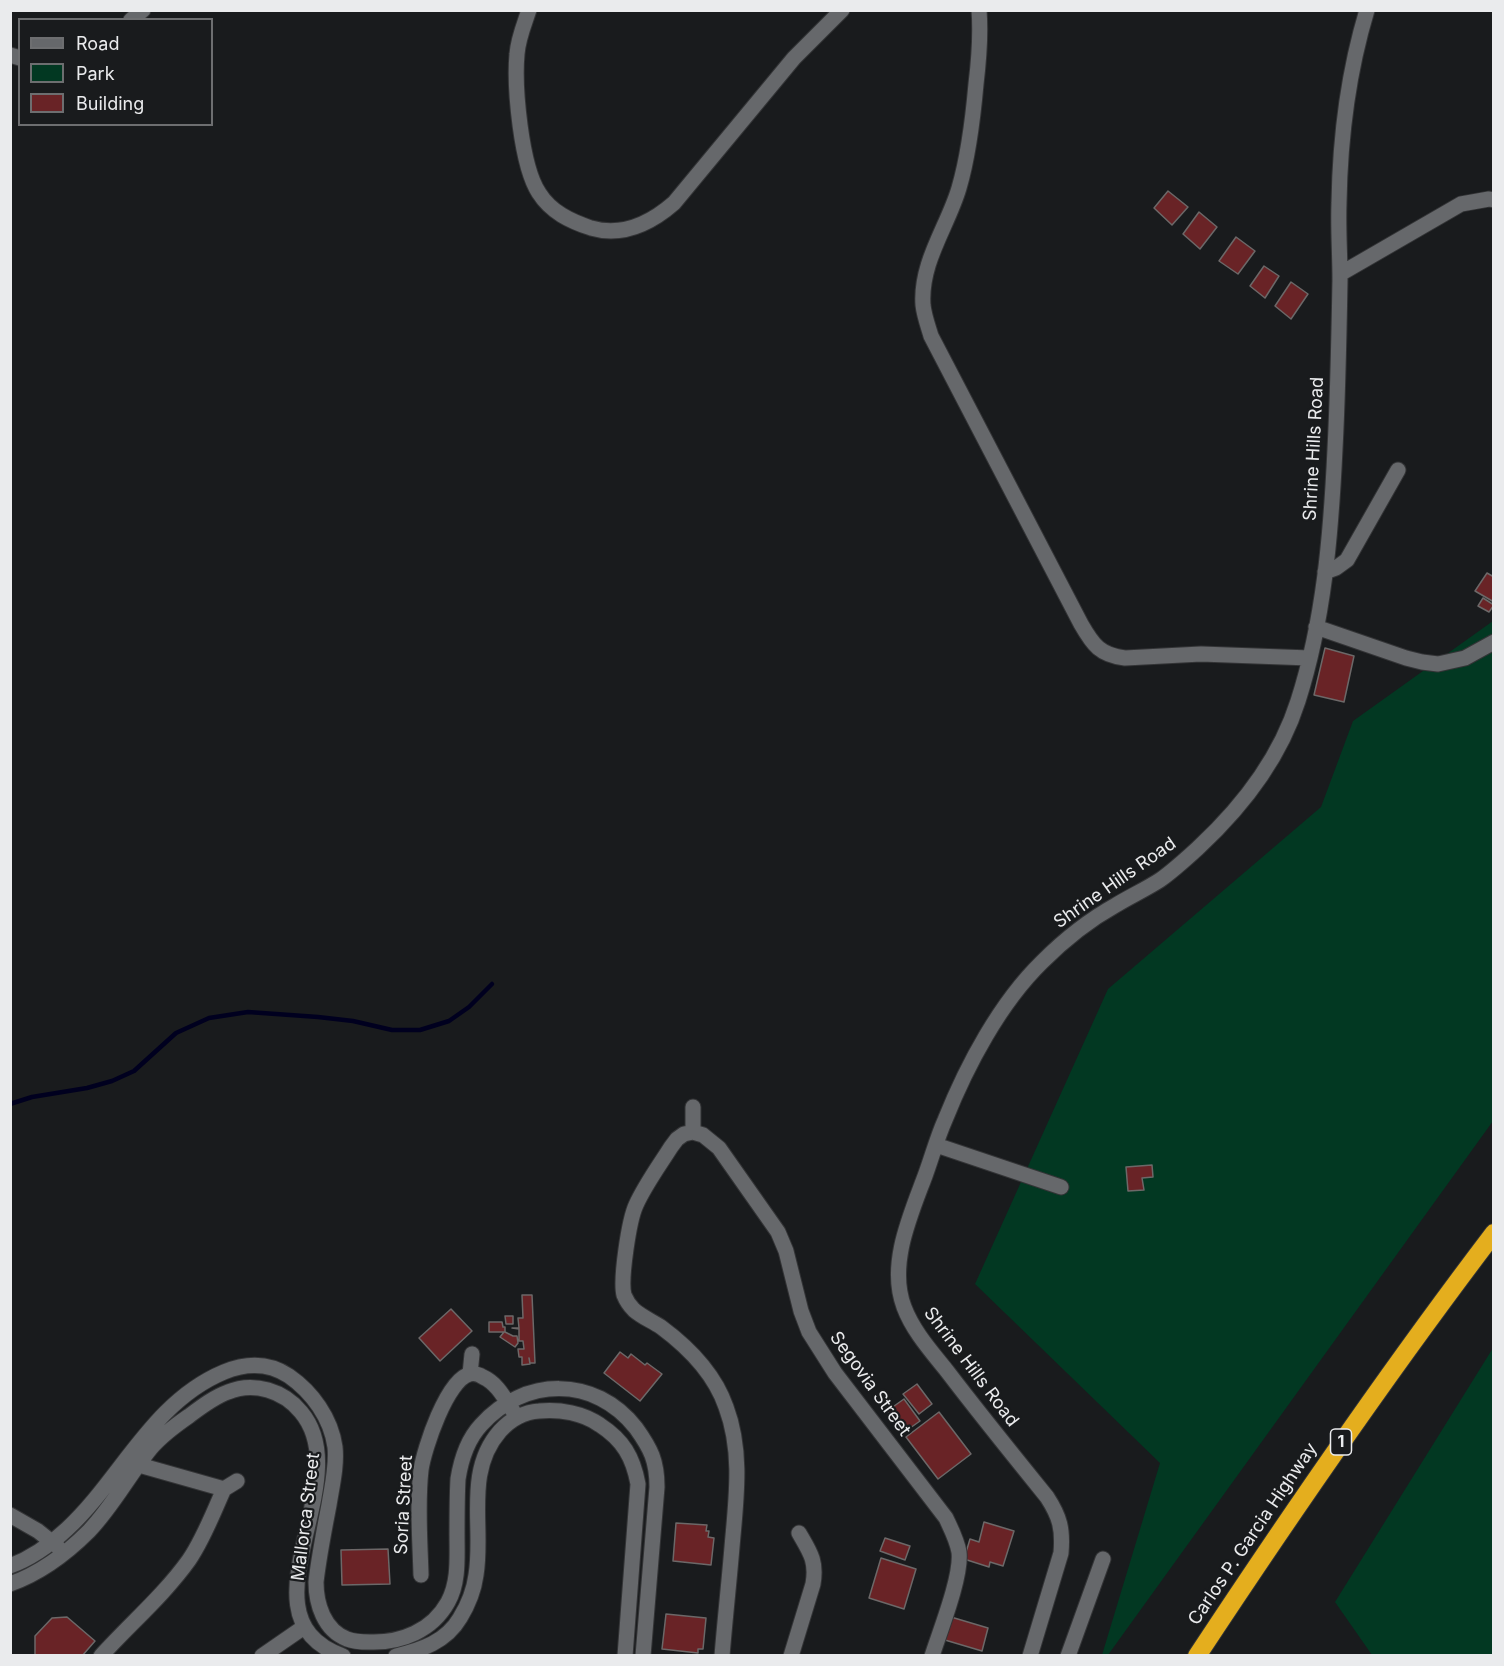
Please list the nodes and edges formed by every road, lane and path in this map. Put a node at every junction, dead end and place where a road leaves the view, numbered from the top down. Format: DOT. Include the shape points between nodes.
graph roads {
  1 [pos="529,10"];
  2 [pos="842,10"];
  3 [pos="979,10"];
  4 [pos="1367,10"];
  5 [pos="1494,200"];
  6 [pos="1340,274"];
  7 [pos="1398,470"];
  8 [pos="1325,572"];
  9 [pos="1316,627"];
  10 [pos="1494,642"];
  11 [pos="1310,658"];
  12 [pos="693,1107"];
  13 [pos="693,1132"];
  14 [pos="936,1145"];
  15 [pos="1061,1187"];
  16 [pos="1494,1233"];
  17 [pos="472,1354"];
  18 [pos="281,1371"];
  19 [pos="470,1374"];
  20 [pos="273,1391"];
  21 [pos="508,1403"];
  22 [pos="517,1416"];
  23 [pos="132,1463"];
  24 [pos="10,1515"];
  25 [pos="799,1533"];
  26 [pos="52,1542"];
  27 [pos="633,1547"];
  28 [pos="652,1548"];
  29 [pos="66,1553"];
  30 [pos="1103,1559"];
  31 [pos="11,1567"];
  32 [pos="421,1575"];
  33 [pos="10,1584"];
  34 [pos="304,1627"];
  35 [pos="101,1656"];
  36 [pos="262,1656"];
  37 [pos="343,1656"];
  38 [pos="396,1656"];
  39 [pos="625,1656"];
  40 [pos="643,1656"];
  41 [pos="722,1656"];
  42 [pos="791,1656"];
  43 [pos="932,1656"];
  44 [pos="1030,1656"];
  45 [pos="1068,1656"];
  46 [pos="1197,1656"];
  1 -- 2 [label="street" via="521,31 516,84 530,173 539,192 564,217 598,230 614,230 645,224 674,203 794,58"];
  3 -- 11 [label="street" via="979,54 965,168 951,213 930,259 923,291 926,320 936,345 1075,614 1095,645 1125,658 1201,654"];
  4 -- 6 [label="street, Shrine Hills Road" via="1353,66 1343,135"];
  5 -- 6 [label="street" via="1461,204"];
  6 -- 8 [label="street, Shrine Hills Road" via="1334,468"];
  7 -- 8 [label="street" via="1347,560"];
  8 -- 9 [label="street, Shrine Hills Road"];
  9 -- 10 [label="street" via="1406,658 1438,664 1465,658"];
  9 -- 11 [label="street, Shrine Hills Road"];
  11 -- 14 [label="street, Shrine Hills Road" via="1283,740 1254,787 1180,864 1090,921 1029,975 968,1069"];
  12 -- 13 [label="street"];
  13 -- 41 [label="street" via="684,1134 671,1147 630,1218 623,1293 634,1310 671,1335 697,1360 714,1382 733,1432 737,1492"];
  13 -- 43 [label="street, Segovia Street" via="719,1148 778,1232 792,1268 801,1311 819,1350 946,1518 955,1537 958,1570"];
  14 -- 15 [label="street"];
  14 -- 44 [label="street, Shrine Hills Road" via="901,1250 899,1291 920,1335 1057,1513 1062,1553"];
  16 -- 46 [label="highway, Carlos P. Garcia Highway / 1" via="1335,1451"];
  17 -- 19 [label="street"];
  18 -- 20 [label="street"];
  18 -- 21 [label="street, Mallorca Street" via="311,1396 330,1429 335,1463 316,1596 319,1609 336,1633 360,1642 400,1639 429,1626 441,1614 455,1583 461,1462 480,1426"];
  18 -- 23 [label="street, Mallorca Street" via="265,1365 248,1365 201,1384 168,1410"];
  19 -- 21 [label="street" via="490,1381"];
  19 -- 32 [label="street, Soria Street" via="450,1394 426,1449 420,1493"];
  20 -- 23 [label="street, Mallorca Street" via="244,1388 211,1400"];
  20 -- 34 [label="street, Mallorca Street" via="288,1399 308,1420 318,1447 315,1496 297,1579 298,1612"];
  21 -- 22 [label="street"];
  21 -- 28 [label="street, Mallorca Street" via="541,1390 572,1388 604,1400 631,1423 651,1452 657,1469"];
  22 -- 27 [label="street" via="547,1410 577,1414 593,1420 621,1443 630,1455 638,1484"];
  22 -- 38 [label="street" via="496,1436 481,1466 477,1573 464,1612 441,1639"];
  23 -- 26 [label="street, Mallorca Street"];
  23 -- 29 [label="street, Mallorca Street" via="101,1517"];
  23 -- 35 [label="street" via="230,1485 189,1559"];
  24 -- 26 [label="street"];
  25 -- 42 [label="street" via="810,1551 815,1573"];
  26 -- 29 [label="street"];
  26 -- 31 [label="street, Mallorca Street"];
  27 -- 28 [label="street"];
  27 -- 39 [label="street"];
  28 -- 40 [label="street, Mallorca Street"];
  29 -- 33 [label="street, Mallorca Street" via="38,1572"];
  30 -- 45 [label="street"];
  34 -- 36 [label="street"];
  34 -- 37 [label="street" via="327,1649"];
}
